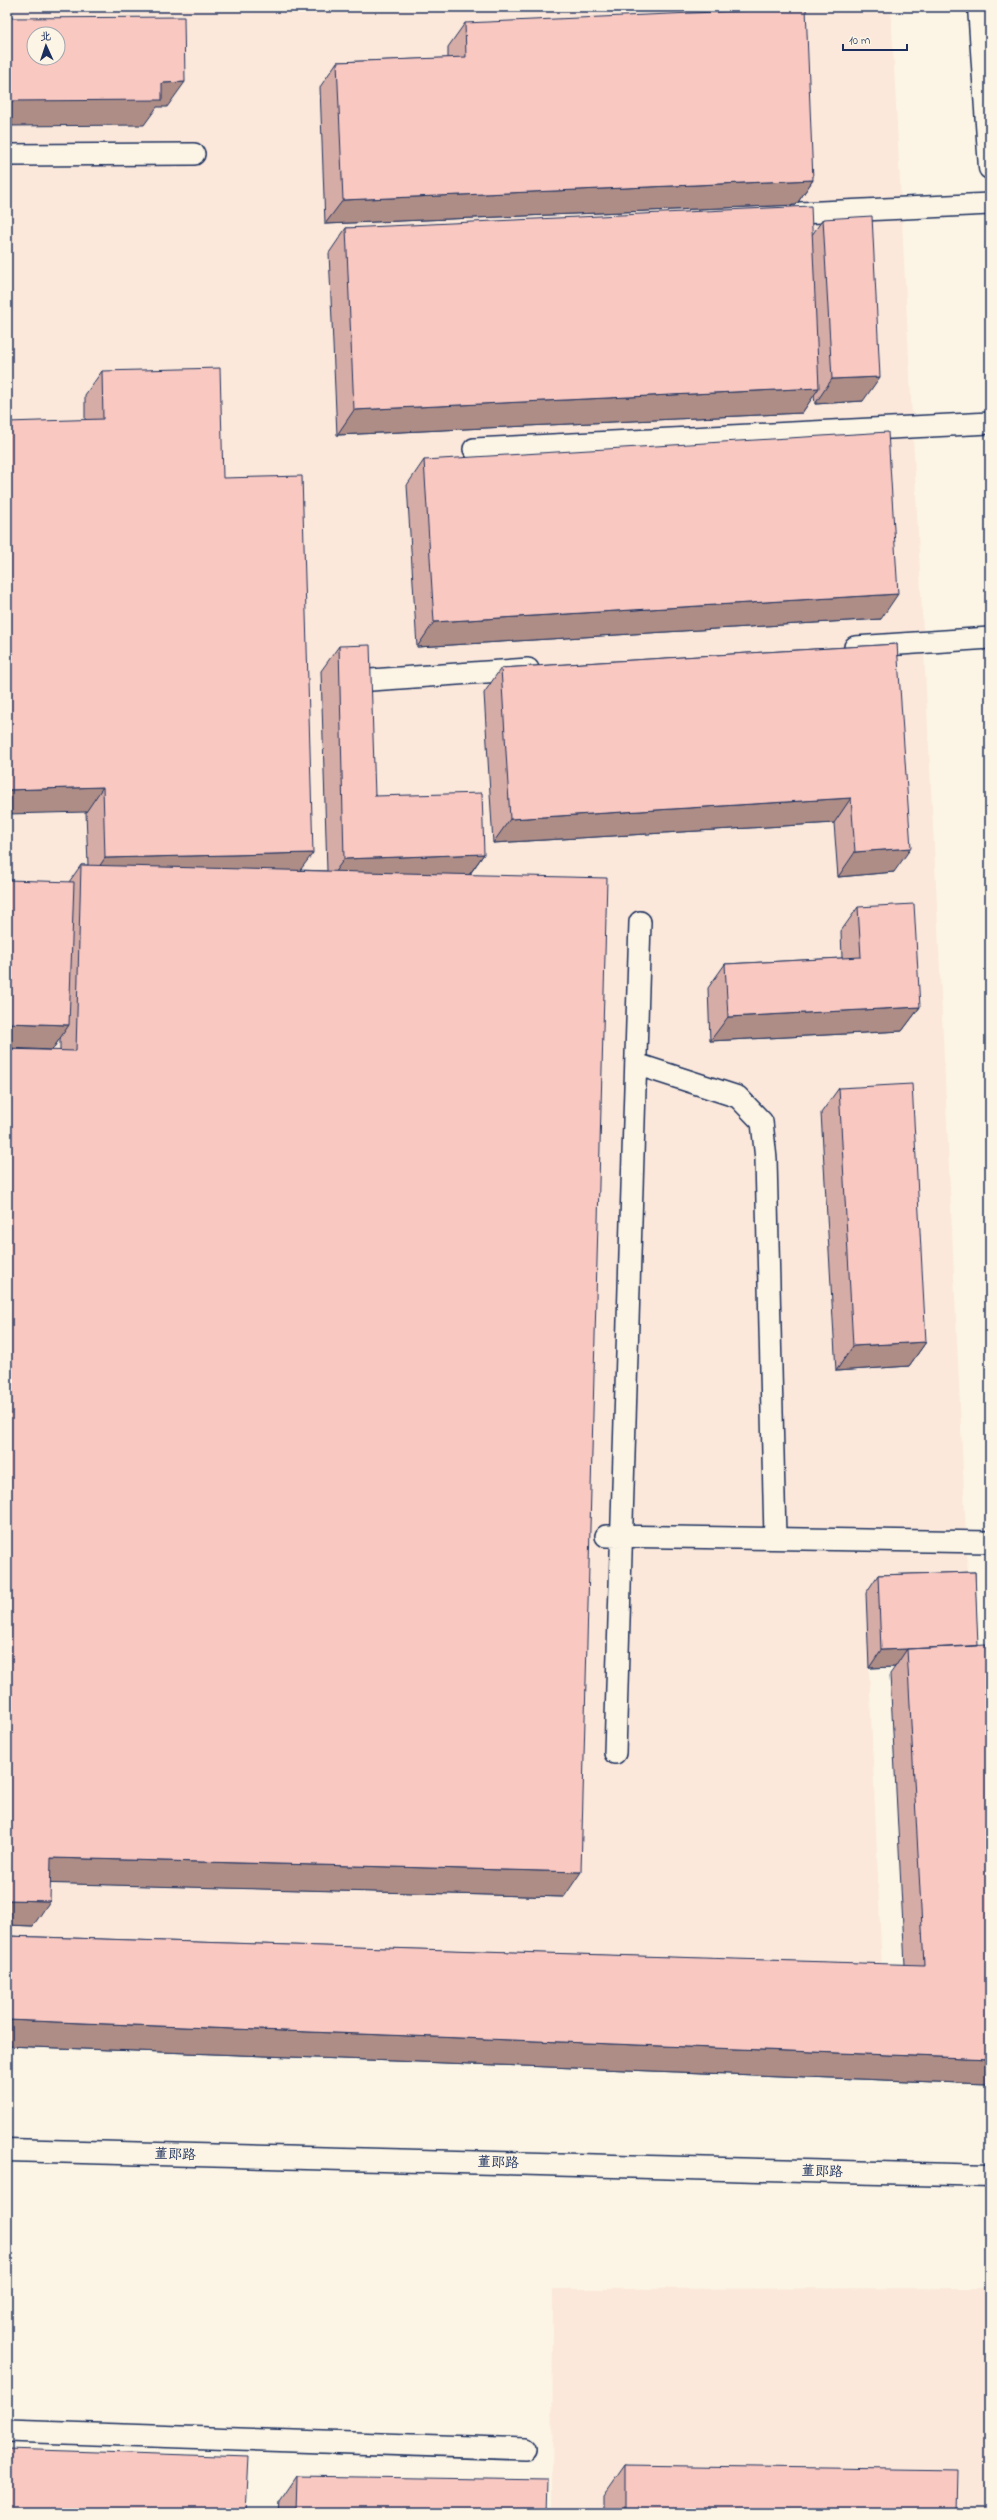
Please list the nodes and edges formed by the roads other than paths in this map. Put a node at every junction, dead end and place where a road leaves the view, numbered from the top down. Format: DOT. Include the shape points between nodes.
graph roads {
  1 [pos="979,7"];
  2 [pos="194,154"];
  3 [pos="7,155"];
  4 [pos="990,168"];
  5 [pos="990,204"];
  6 [pos="800,213"];
  7 [pos="990,423"];
  8 [pos="474,449"];
  9 [pos="990,638"];
  10 [pos="839,648"];
  11 [pos="546,668"];
  12 [pos="371,680"];
  13 [pos="640,922"];
  14 [pos="636,1064"];
  15 [pos="614,1536"];
  16 [pos="775,1538"];
  17 [pos="990,1542"];
  18 [pos="615,1752"];
  19 [pos="7,2150"];
  20 [pos="990,2176"];
  21 [pos="7,2431"];
  22 [pos="526,2449"];
  1 -- 4 [label="main road"];
  2 -- 3 [label="lane"];
  5 -- 6 [label="lane"];
  7 -- 8 [label="lane"];
  9 -- 10 [label="lane"];
  11 -- 12 [label="lane"];
  13 -- 14 [label="lane"];
  14 -- 15 [label="lane"];
  14 -- 16 [label="lane" via="738,1097 762,1122 766,1159"];
  15 -- 16 [label="lane"];
  15 -- 18 [label="lane"];
  16 -- 17 [label="lane"];
  19 -- 20 [label="main road, 董郎路"];
  21 -- 22 [label="lane"];
}
